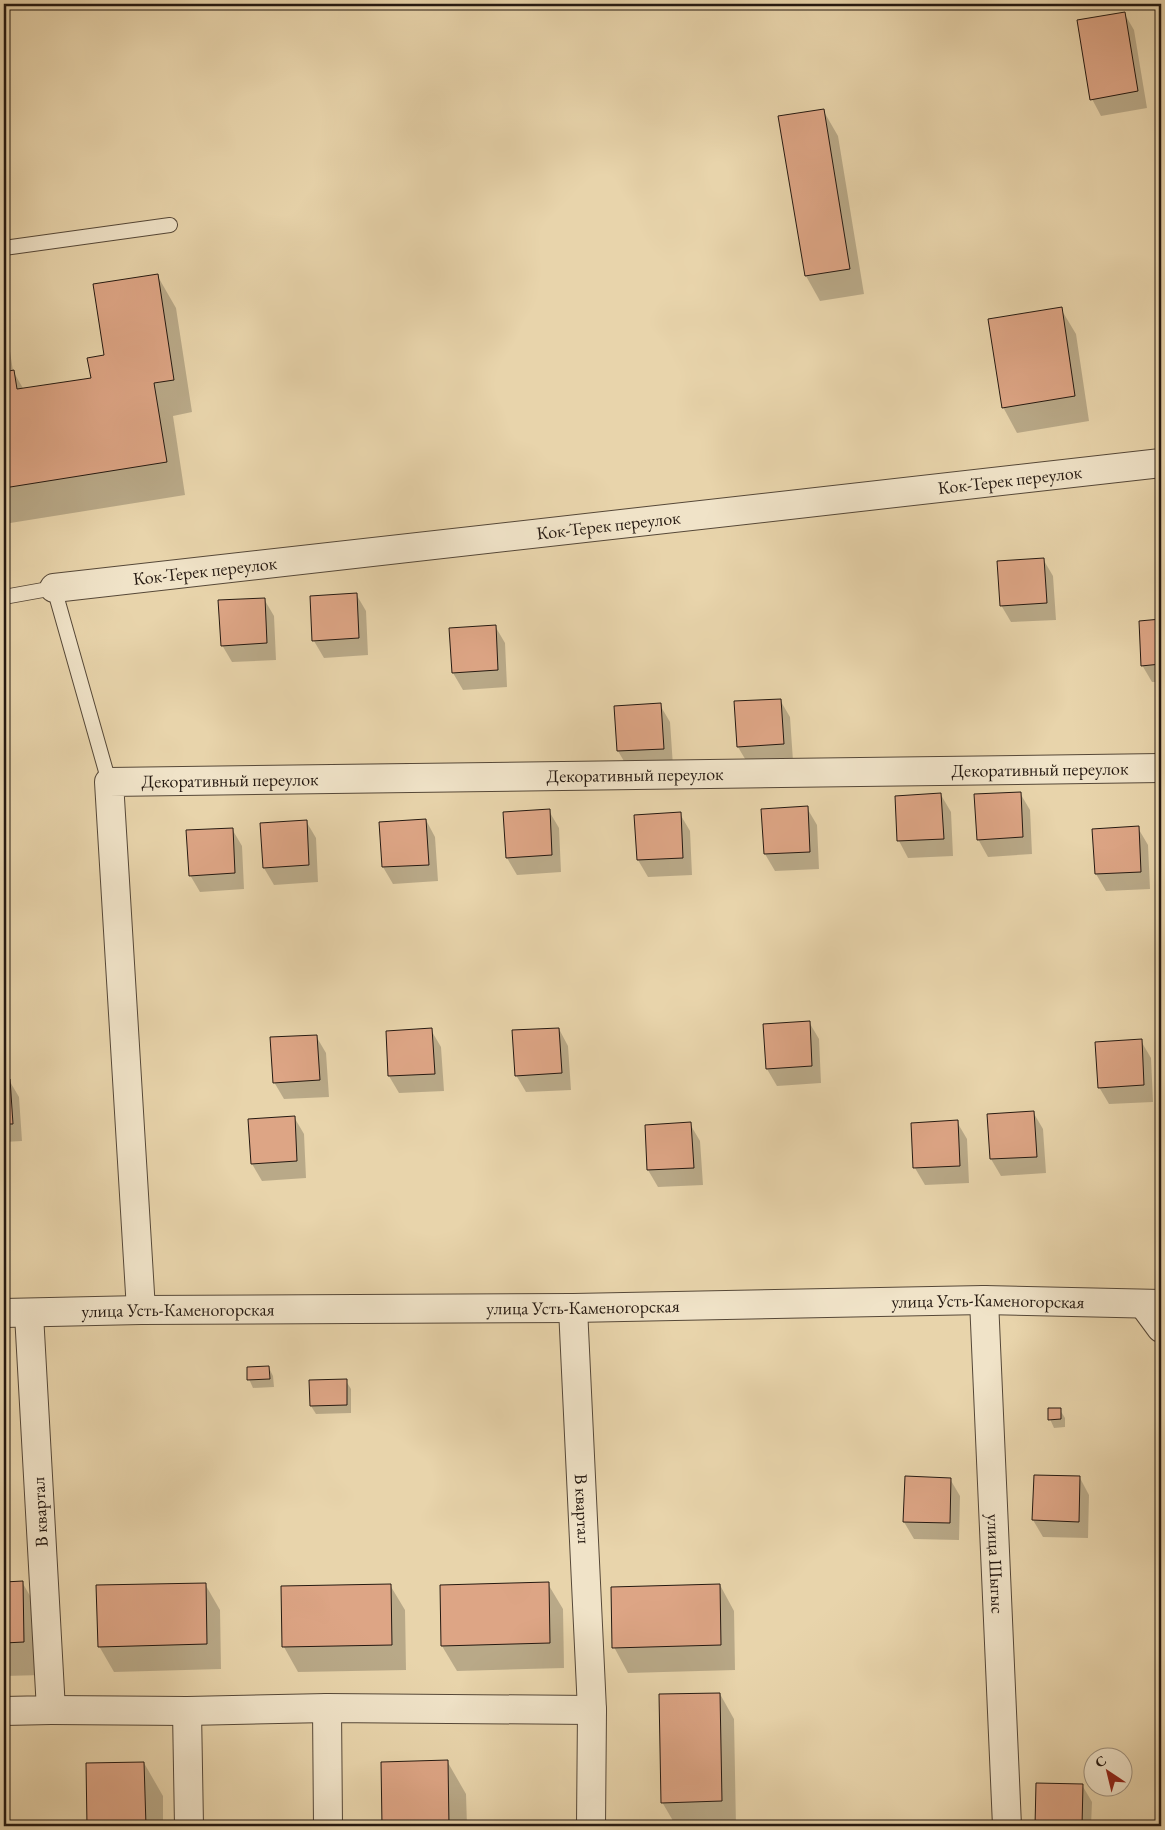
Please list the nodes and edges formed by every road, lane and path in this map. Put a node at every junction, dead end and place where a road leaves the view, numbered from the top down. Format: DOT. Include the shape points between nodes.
graph roads {
  1 [pos="170,225"];
  2 [pos="4,248"];
  3 [pos="1161,463"];
  4 [pos="54,588"];
  5 [pos="4,597"];
  6 [pos="1161,768"];
  7 [pos="109,782"];
  8 [pos="984,1300"];
  9 [pos="1153,1305"];
  10 [pos="573,1308"];
  11 [pos="142,1310"];
  12 [pos="16,1314"];
  13 [pos="1161,1328"];
  14 [pos="327,1708"];
  15 [pos="51,1710"];
  16 [pos="592,1710"];
  17 [pos="4,1711"];
  18 [pos="187,1712"];
  19 [pos="189,1826"];
  20 [pos="328,1826"];
  21 [pos="591,1826"];
  22 [pos="1008,1826"];
  1 -- 2 [label="lane"];
  3 -- 4 [label="street, Кок-Терек переулок"];
  4 -- 5 [label="lane"];
  4 -- 7 [label="lane"];
  6 -- 7 [label="street, Декоративный переулок"];
  7 -- 11 [label="street"];
  8 -- 9 [label="street, улица Усть-Каменогорская"];
  8 -- 10 [label="street, улица Усть-Каменогорская"];
  8 -- 22 [label="street, улица Шыгыс"];
  9 -- 13 [label="street"];
  10 -- 11 [label="street, улица Усть-Каменогорская"];
  10 -- 16 [label="street, В квартал"];
  11 -- 12 [label="street, улица Усть-Каменогорская"];
  12 -- 15 [label="street, В квартал"];
  14 -- 16 [label="street"];
  14 -- 18 [label="street"];
  14 -- 20 [label="street"];
  15 -- 17 [label="street"];
  15 -- 18 [label="street"];
  16 -- 21 [label="street, В квартал"];
  18 -- 19 [label="street"];
}
